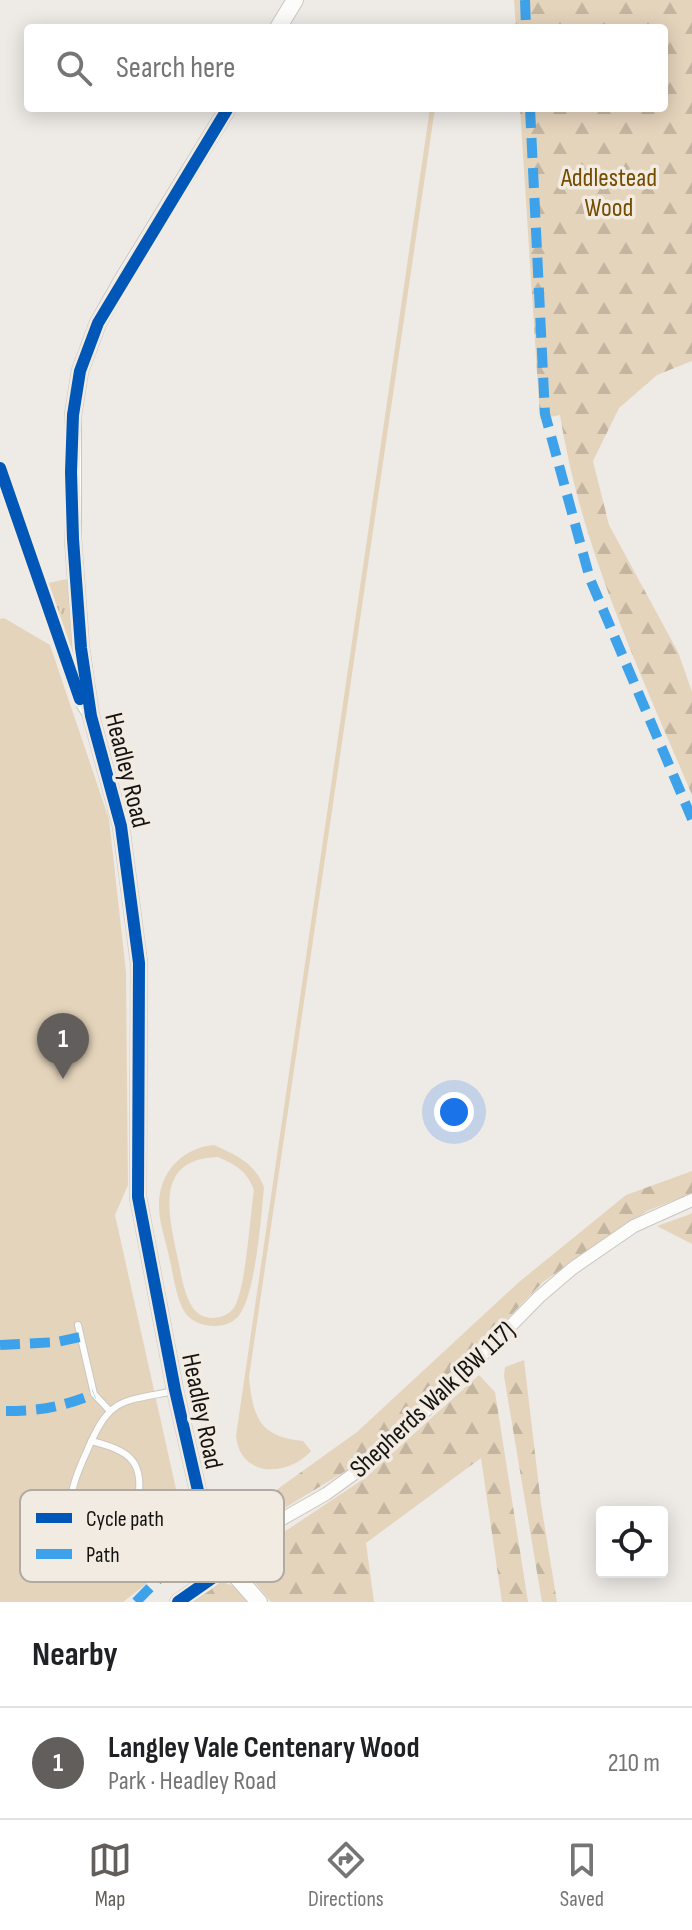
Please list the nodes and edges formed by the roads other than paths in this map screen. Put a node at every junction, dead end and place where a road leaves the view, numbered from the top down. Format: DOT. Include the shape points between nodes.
graph roads {
  1 [pos="295,0"];
  2 [pos="280,24"];
  3 [pos="226,112"];
  4 [pos="0,468"];
  5 [pos="91,716"];
  6 [pos="692,1200"];
  7 [pos="78,1325"];
  8 [pos="175,1390"];
  9 [pos="109,1410"];
  10 [pos="91,1441"];
  11 [pos="72,1490"];
  12 [pos="140,1490"];
  13 [pos="198,1490"];
  14 [pos="284,1518"];
  15 [pos="207,1582"];
  16 [pos="241,1582"];
  17 [pos="178,1602"];
  18 [pos="259,1602"];
  1 -- 2 [label="street"];
  3 -- 5 [label="street, Headley Road" via="116,290 80,371 73,415 73,539"];
  4 -- 5 [label="street" via="81,702"];
  5 -- 8 [label="street, Headley Road" via="121,826 137,948 138,1197"];
  6 -- 14 [label="street, Shepherds Walk (BW 117)" via="634,1226 573,1268 362,1468"];
  7 -- 9 [label="lane" via="94,1394"];
  8 -- 9 [label="lane" via="127,1400"];
  8 -- 13 [label="street, Headley Road"];
  9 -- 10 [label="lane"];
  10 -- 11 [label="lane"];
  10 -- 12 [label="lane" via="125,1452 137,1466"];
  15 -- 17 [label="street"];
  16 -- 18 [label="street, Headley Road"];
}
